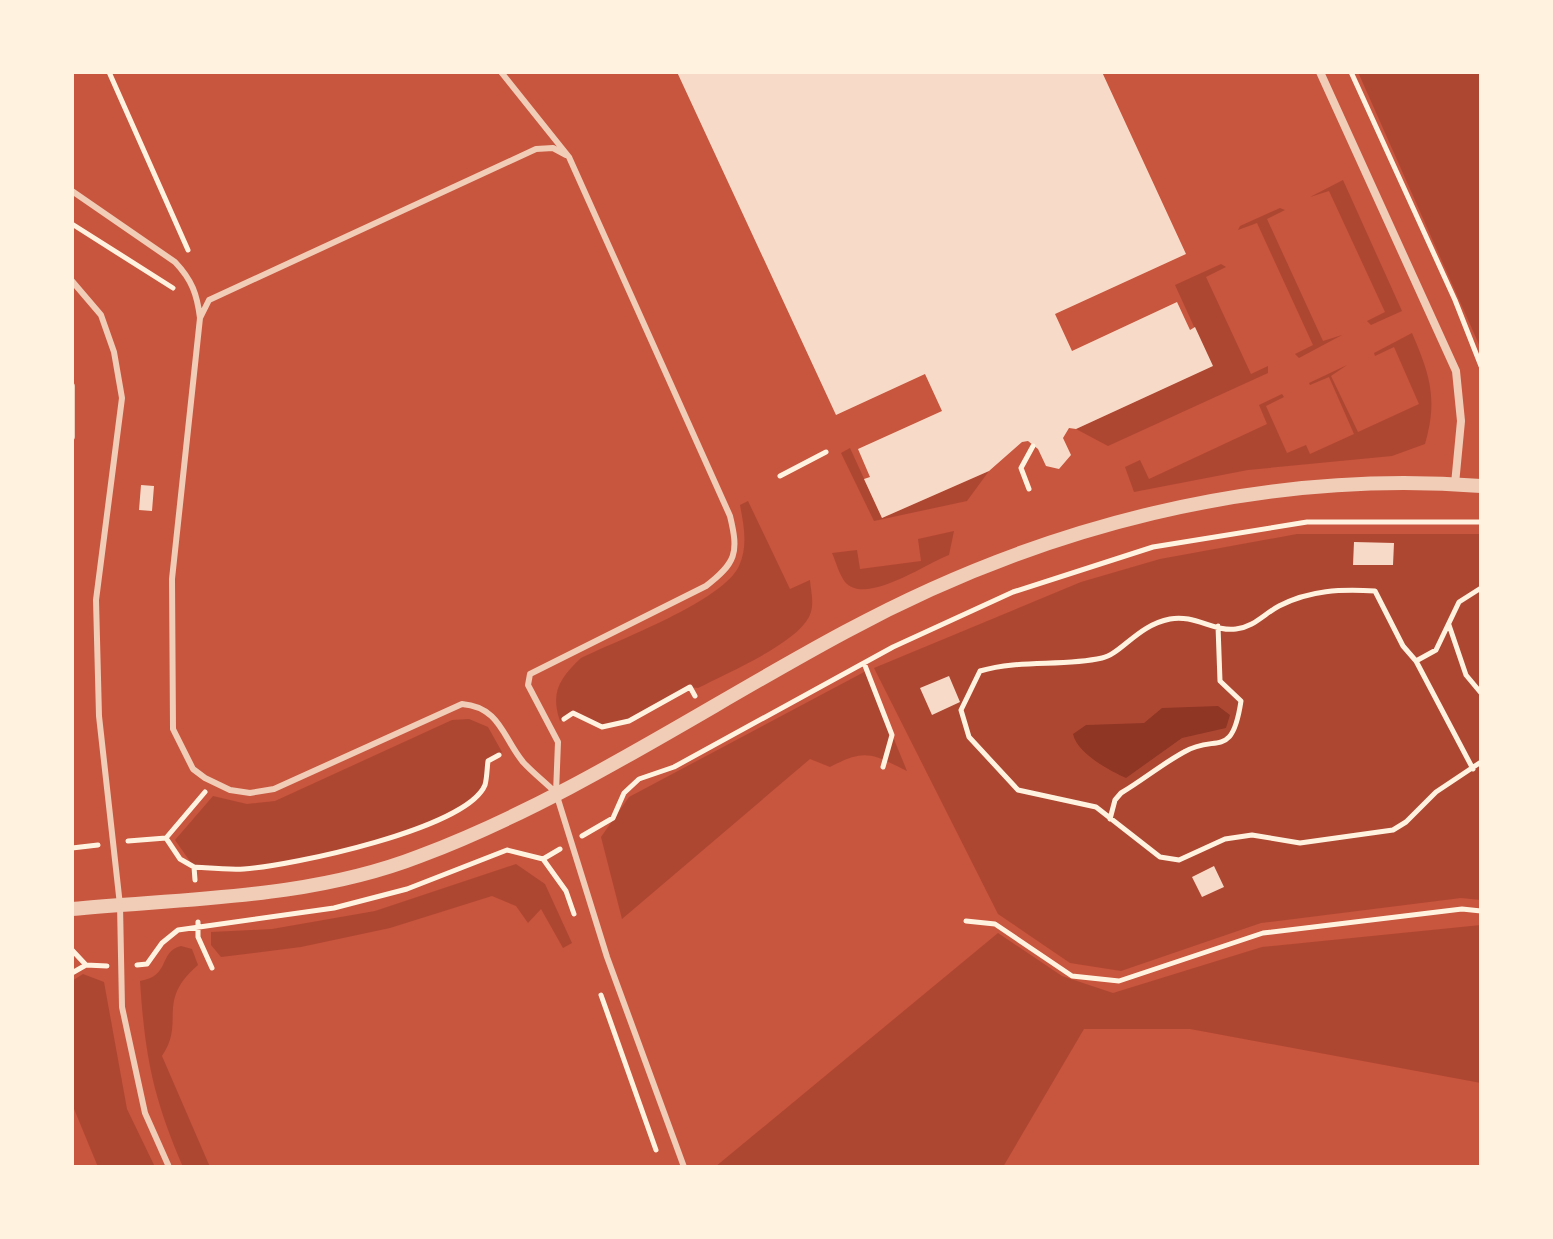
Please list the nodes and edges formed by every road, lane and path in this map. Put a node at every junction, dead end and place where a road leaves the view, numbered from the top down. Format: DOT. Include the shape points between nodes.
graph roads {
  1 [pos="109,72"];
  2 [pos="501,72"];
  3 [pos="1320,72"];
  4 [pos="1351,72"];
  5 [pos="569,157"];
  6 [pos="72,191"];
  7 [pos="72,224"];
  8 [pos="191,280"];
  9 [pos="72,281"];
  10 [pos="200,318"];
  11 [pos="1481,366"];
  12 [pos="72,386"];
  13 [pos="72,437"];
  14 [pos="1033,446"];
  15 [pos="826,452"];
  16 [pos="780,476"];
  17 [pos="1455,484"];
  18 [pos="1481,486"];
  19 [pos="1029,489"];
  20 [pos="1481,522"];
  21 [pos="1481,588"];
  22 [pos="1448,624"];
  23 [pos="1218,626"];
  24 [pos="1416,661"];
  25 [pos="864,663"];
  26 [pos="1481,693"];
  27 [pos="703,710"];
  28 [pos="551,727"];
  29 [pos="718,743"];
  30 [pos="514,746"];
  31 [pos="1481,762"];
  32 [pos="883,767"];
  33 [pos="1473,769"];
  34 [pos="213,782"];
  35 [pos="556,793"];
  36 [pos="1110,819"];
  37 [pos="113,843"];
  38 [pos="571,843"];
  39 [pos="72,848"];
  40 [pos="543,859"];
  41 [pos="194,867"];
  42 [pos="120,905"];
  43 [pos="72,909"];
  44 [pos="1481,911"];
  45 [pos="575,918"];
  46 [pos="966,921"];
  47 [pos="72,950"];
  48 [pos="86,965"];
  49 [pos="121,967"];
  50 [pos="72,973"];
  51 [pos="597,984"];
  52 [pos="656,1150"];
  53 [pos="169,1167"];
  54 [pos="684,1167"];
  1 -- 8 [label="path" via="199,273"];
  2 -- 5 [label="lane"];
  3 -- 17 [label="street" via="1456,371 1461,421"];
  4 -- 11 [label="path"];
  5 -- 10 [label="lane" via="553,148 536,149 209,300"];
  5 -- 28 [label="lane" via="730,516 736,542 724,572 706,586 530,674 528,685"];
  6 -- 8 [label="lane" via="175,262"];
  7 -- 8 [label="path" via="174,288"];
  8 -- 10 [label="lane"];
  9 -- 37 [label="lane" via="101,315 122,398 96,600 99,716"];
  10 -- 34 [label="lane" via="172,579 171,707 183,753 193,769"];
  12 -- 13 [label="lane"];
  14 -- 19 [label="path" via="1021,468"];
  15 -- 16 [label="path"];
  17 -- 18 [label="street"];
  17 -- 27 [label="street" via="1366,483 1272,491 1150,514 1052,541 945,583"];
  20 -- 25 [label="path" via="1307,522 1153,547 1013,592"];
  21 -- 22 [label="path" via="1459,602"];
  22 -- 24 [label="path" via="1436,650"];
  22 -- 26 [label="path" via="1466,675"];
  23 -- 24 [label="path" via="1235,630 1329,589 1375,591"];
  23 -- 36 [label="path" via="1220,681 1241,701 1230,735 1219,745 1187,749 1121,793"];
  23 -- 36 [label="path" via="1193,618 1172,619 1144,627 1105,658 998,665 980,671 961,710 969,737 1018,790 1096,807"];
  24 -- 33 [label="path"];
  25 -- 29 [label="path"];
  25 -- 32 [label="path" via="892,735"];
  27 -- 28 [label="path" via="690,687 629,721 602,727 573,713"];
  27 -- 29 [label="path"];
  27 -- 35 [label="street"];
  28 -- 35 [label="lane" via="558,742"];
  29 -- 38 [label="path" via="639,779 624,793 613,818"];
  30 -- 34 [label="lane" via="496,718 483,708 462,704 274,789 250,793"];
  30 -- 35 [label="lane" via="522,761"];
  30 -- 41 [label="path" via="488,761 484,787 466,807 402,835 243,869"];
  31 -- 33 [label="path"];
  33 -- 36 [label="path" via="1436,792 1406,822 1369,836 1300,843 1252,835 1225,839 1171,861"];
  34 -- 37 [label="path" via="166,838"];
  35 -- 38 [label="lane"];
  35 -- 42 [label="street" via="471,835 366,873 259,894"];
  37 -- 39 [label="path"];
  37 -- 42 [label="lane"];
  38 -- 40 [label="path"];
  38 -- 54 [label="lane"];
  40 -- 45 [label="path" via="566,891"];
  40 -- 49 [label="path" via="507,850 407,889 349,904 178,930 147,964"];
  42 -- 43 [label="street"];
  42 -- 49 [label="lane"];
  44 -- 46 [label="path" via="1263,933 1119,981 1072,976 995,924"];
  47 -- 48 [label="path"];
  48 -- 49 [label="path"];
  48 -- 50 [label="path"];
  49 -- 53 [label="lane" via="122,1007 145,1113"];
  51 -- 52 [label="path"];
}
